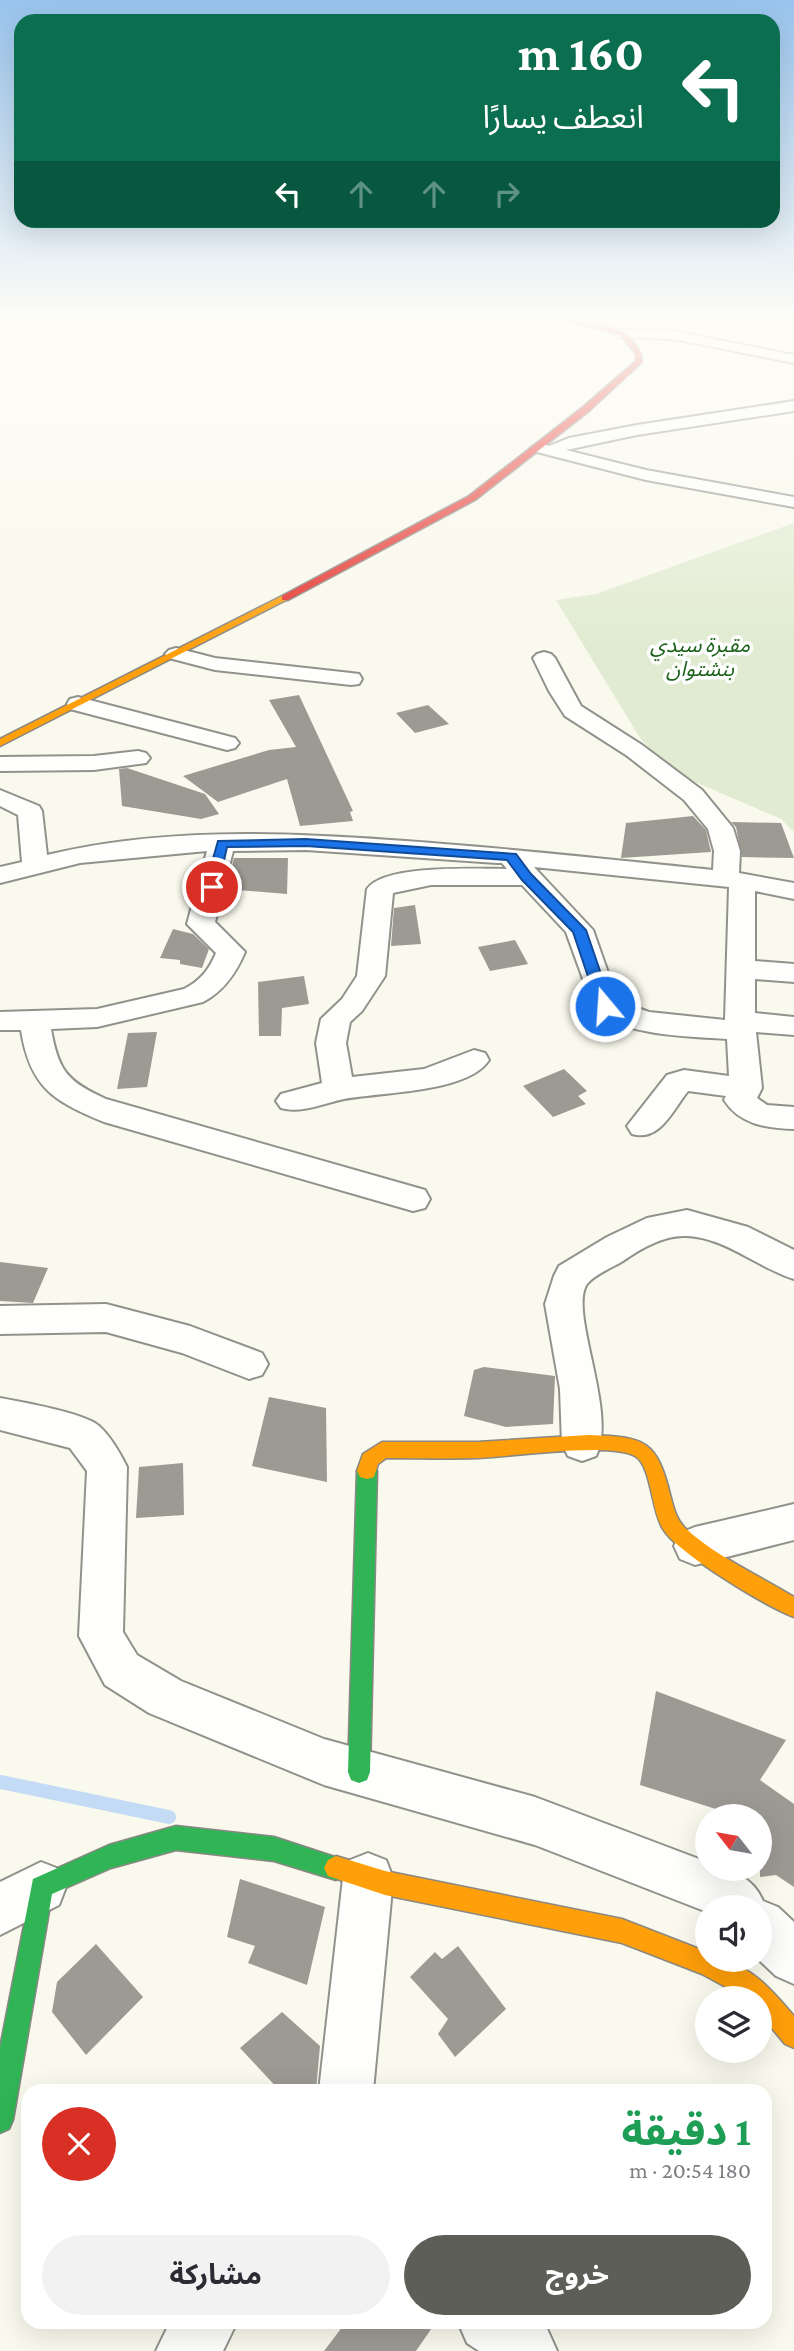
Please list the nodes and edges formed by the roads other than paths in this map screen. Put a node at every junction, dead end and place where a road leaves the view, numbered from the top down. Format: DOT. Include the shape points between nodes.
graph roads {
  1 [pos="566,430"];
  2 [pos="639,430"];
  3 [pos="544,450"];
  4 [pos="794,502"];
  5 [pos="176,654"];
  6 [pos="544,658"];
  7 [pos="351,679"];
  8 [pos="78,704"];
  9 [pos="0,742"];
  10 [pos="226,743"];
  11 [pos="138,758"];
  12 [pos="0,764"];
  13 [pos="0,797"];
  14 [pos="222,844"];
  15 [pos="35,866"];
  16 [pos="519,867"];
  17 [pos="0,875"];
  18 [pos="733,881"];
  19 [pos="794,891"];
  20 [pos="740,969"];
  21 [pos="794,973"];
  22 [pos="0,1021"];
  23 [pos="35,1021"];
  24 [pos="740,1025"];
  25 [pos="794,1026"];
  26 [pos="474,1060"];
  27 [pos="746,1088"];
  28 [pos="339,1090"];
  29 [pos="292,1101"];
  30 [pos="794,1118"];
  31 [pos="643,1126"];
  32 [pos="413,1199"];
  33 [pos="794,1266"];
  34 [pos="0,1320"];
  35 [pos="248,1364"];
  36 [pos="0,1414"];
  37 [pos="582,1444"];
  38 [pos="794,1522"];
  39 [pos="695,1546"];
  40 [pos="794,1608"];
  41 [pos="359,1772"];
  42 [pos="368,1878"];
  43 [pos="727,1895"];
  44 [pos="21,1899"];
  45 [pos="772,1937"];
  46 [pos="794,1958"];
  47 [pos="794,2035"];
  48 [pos="347,2084"];
  49 [pos="0,2120"];
  50 [pos="202,2329"];
  51 [pos="499,2329"];
  52 [pos="186,2351"];
  53 [pos="527,2351"];
  1 -- 3 [label="street"];
  2 -- 3 [label="street"];
  3 -- 4 [label="street" via="646,475"];
  3 -- 5 [label="street" via="450,511"];
  5 -- 7 [label="street" via="215,664"];
  5 -- 8 [label="street"];
  6 -- 18 [label="street" via="573,711 634,750 700,803 720,828"];
  8 -- 9 [label="street"];
  8 -- 10 [label="street"];
  11 -- 12 [label="street"];
  13 -- 15 [label="street" via="30,811"];
  14 -- 15 [label="street" via="80,855"];
  14 -- 16 [label="street" via="306,842"];
  14 -- 23 [label="street" via="201,924 231,952 222,973 207,989 97,1018"];
  15 -- 17 [label="street"];
  16 -- 18 [label="street"];
  16 -- 24 [label="street" via="579,930 611,1012 660,1023"];
  16 -- 28 [label="street" via="420,879 380,889 371,976 336,1019 331,1043"];
  18 -- 19 [label="street"];
  18 -- 20 [label="street"];
  20 -- 21 [label="street"];
  20 -- 24 [label="street"];
  22 -- 23 [label="street"];
  23 -- 32 [label="street" via="47,1075 70,1096 115,1114"];
  24 -- 25 [label="street"];
  24 -- 27 [label="street"];
  26 -- 28 [label="street" via="449,1074 424,1080"];
  27 -- 30 [label="street" via="740,1100 745,1107 758,1114"];
  27 -- 31 [label="street" via="678,1082"];
  28 -- 29 [label="street"];
  33 -- 37 [label="street" via="736,1236 687,1223 659,1227 572,1276 563,1304 579,1389"];
  34 -- 35 [label="street" via="106,1318 190,1341"];
  36 -- 41 [label="street" via="84,1436 107,1467 101,1636 121,1670 165,1697"];
  37 -- 39 [label="street" via="642,1450 652,1461 671,1526"];
  37 -- 41 [label="street" via="382,1450 372,1454 365,1485"];
  38 -- 39 [label="street"];
  39 -- 40 [label="street"];
  41 -- 43 [label="street" via="535,1821"];
  42 -- 44 [label="street" via="274,1849 176,1838 109,1857"];
  42 -- 47 [label="street" via="622,1931 752,1987"];
  42 -- 48 [label="street"];
  44 -- 49 [label="street"];
  45 -- 46 [label="street"];
  50 -- 52 [label="street"];
  51 -- 53 [label="street"];
}
